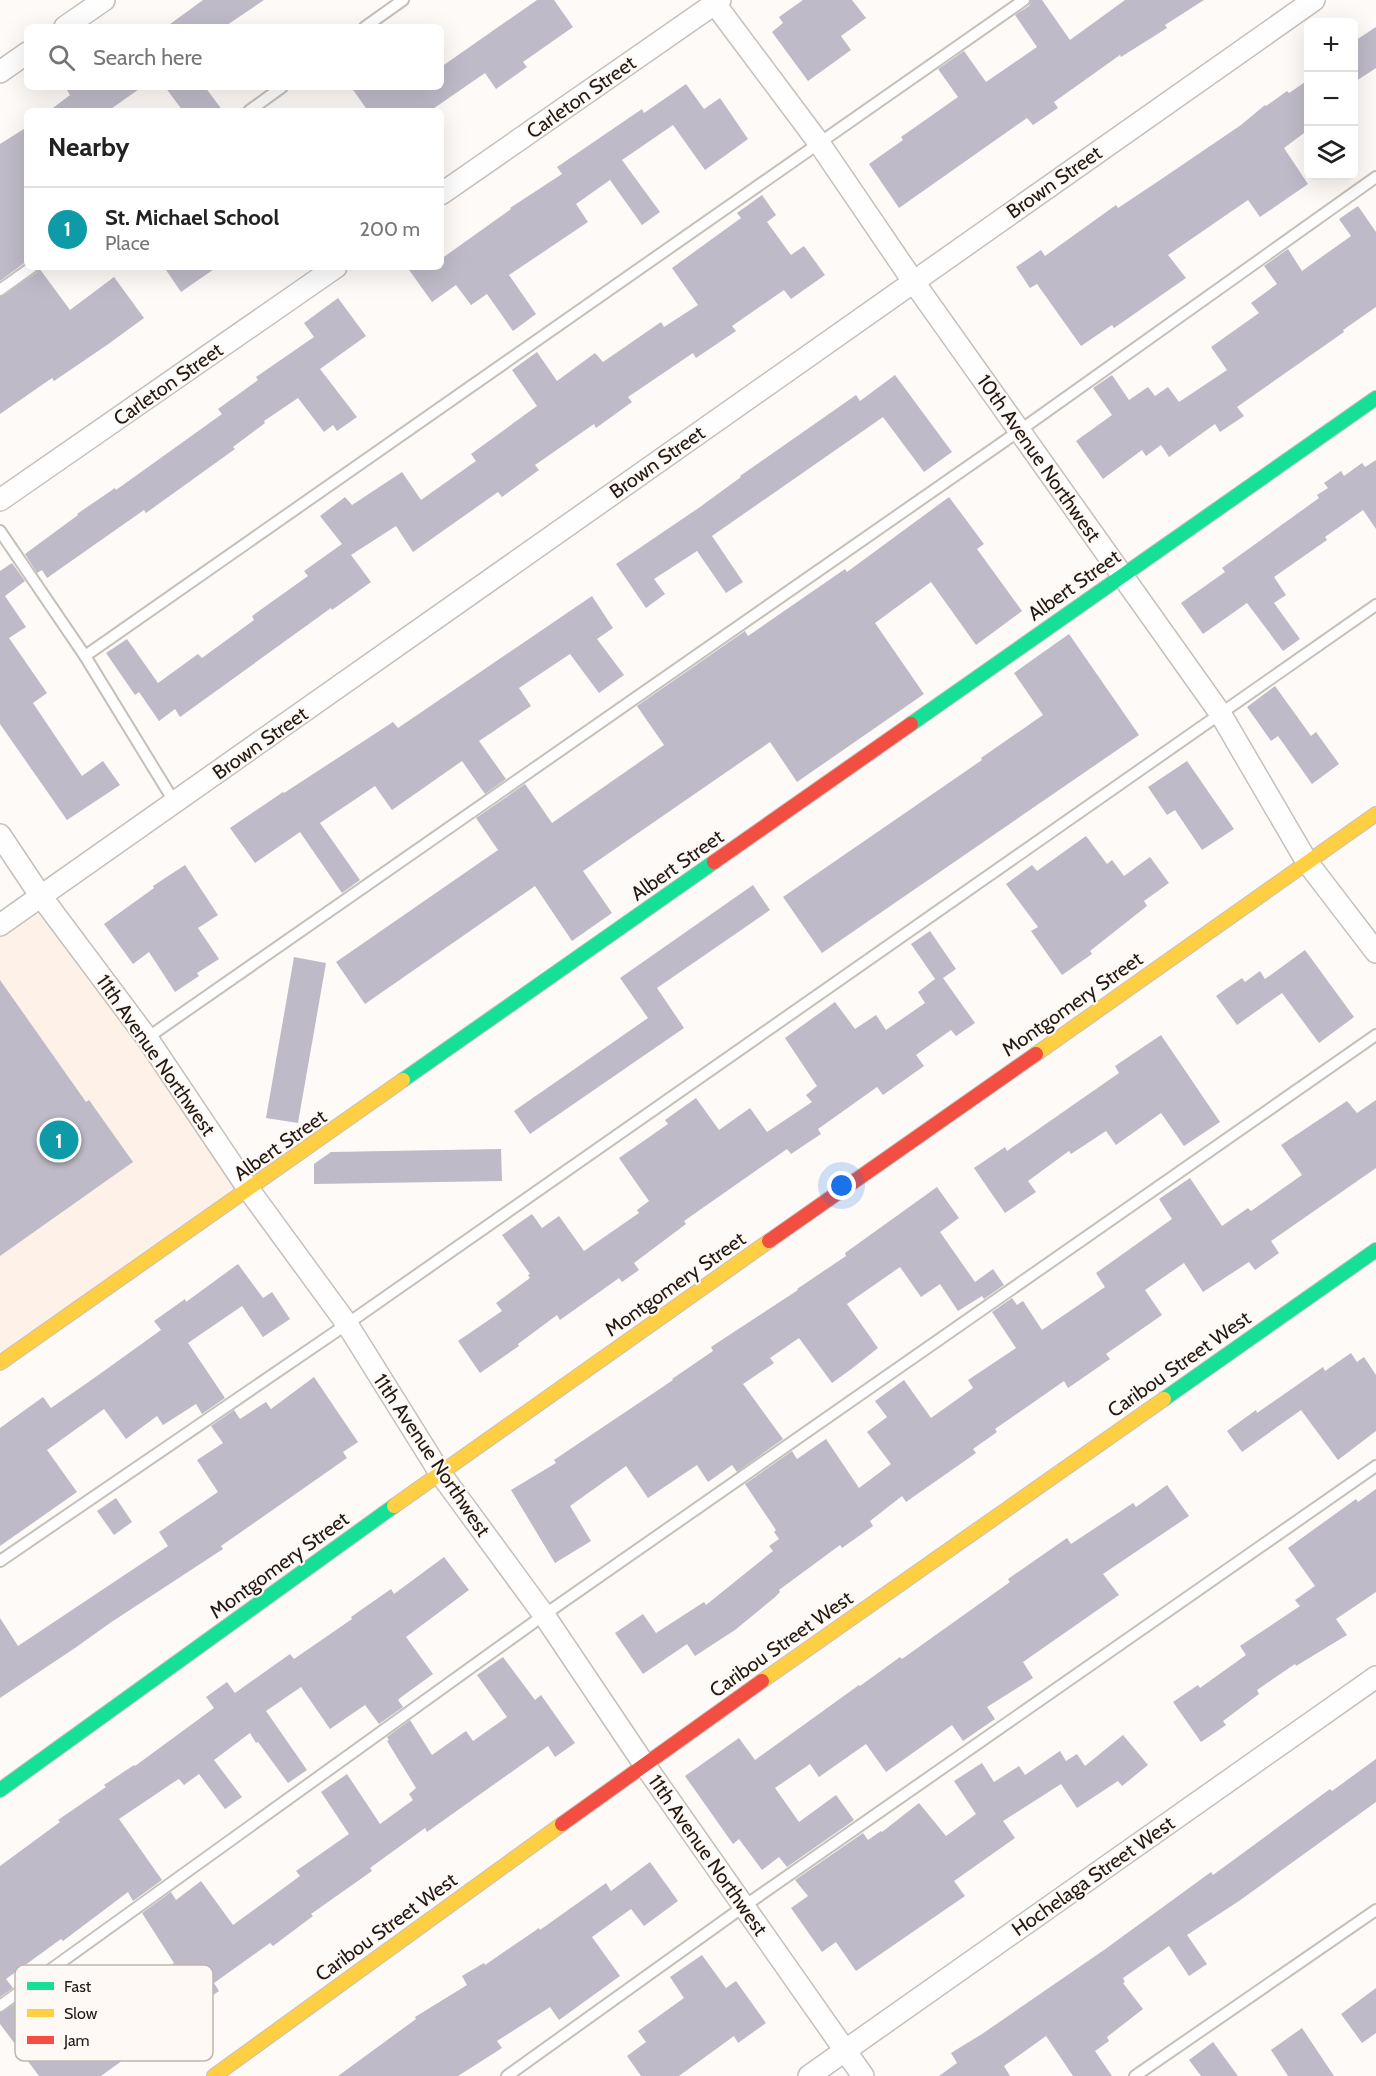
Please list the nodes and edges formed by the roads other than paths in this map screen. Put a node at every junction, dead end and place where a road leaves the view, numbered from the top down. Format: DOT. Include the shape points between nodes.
graph roads {
  1 [pos="104,0"];
  2 [pos="403,0"];
  3 [pos="1024,0"];
  4 [pos="1314,0"];
  5 [pos="716,1"];
  6 [pos="69,24"];
  7 [pos="369,24"];
  8 [pos="24,55"];
  9 [pos="0,72"];
  10 [pos="278,90"];
  11 [pos="253,108"];
  12 [pos="819,144"];
  13 [pos="1376,177"];
  14 [pos="444,192"];
  15 [pos="28,270"];
  16 [pos="332,270"];
  17 [pos="913,281"];
  18 [pos="0,290"];
  19 [pos="1376,398"];
  20 [pos="1019,431"];
  21 [pos="0,500"];
  22 [pos="0,531"];
  23 [pos="1122,576"];
  24 [pos="1376,605"];
  25 [pos="85,656"];
  26 [pos="1220,713"];
  27 [pos="175,803"];
  28 [pos="1376,814"];
  29 [pos="0,835"];
  30 [pos="1307,862"];
  31 [pos="40,896"];
  32 [pos="0,925"];
  33 [pos="1376,952"];
  34 [pos="1376,1035"];
  35 [pos="147,1038"];
  36 [pos="249,1190"];
  37 [pos="1376,1250"];
  38 [pos="347,1324"];
  39 [pos="0,1363"];
  40 [pos="1376,1466"];
  41 [pos="440,1473"];
  42 [pos="0,1561"];
  43 [pos="544,1615"];
  44 [pos="1376,1677"];
  45 [pos="644,1764"];
  46 [pos="0,1790"];
  47 [pos="743,1907"];
  48 [pos="1376,1910"];
  49 [pos="57,1965"];
  50 [pos="15,1995"];
  51 [pos="0,2006"];
  52 [pos="846,2050"];
  53 [pos="214,2076"];
  54 [pos="507,2076"];
  55 [pos="809,2076"];
  56 [pos="863,2076"];
  57 [pos="1135,2076"];
  1 -- 6 [label="street"];
  2 -- 7 [label="lane"];
  3 -- 12 [label="lane"];
  4 -- 17 [label="street, Brown Street"];
  5 -- 12 [label="street, 10th Avenue Northwest"];
  5 -- 14 [label="street, Carleton Street"];
  8 -- 9 [label="street"];
  10 -- 11 [label="lane"];
  12 -- 17 [label="street, 10th Avenue Northwest"];
  12 -- 25 [label="lane"];
  13 -- 20 [label="lane"];
  15 -- 18 [label="lane"];
  16 -- 21 [label="street, Carleton Street"];
  17 -- 20 [label="street, 10th Avenue Northwest"];
  17 -- 27 [label="street, Brown Street"];
  19 -- 23 [label="street, Albert Street"];
  20 -- 23 [label="street, 10th Avenue Northwest"];
  20 -- 35 [label="lane"];
  22 -- 25 [label="lane"];
  23 -- 26 [label="street, 10th Avenue Northwest"];
  23 -- 36 [label="street, Albert Street"];
  24 -- 26 [label="lane"];
  25 -- 27 [label="lane"];
  26 -- 30 [label="street, 10th Avenue Northwest"];
  26 -- 38 [label="lane"];
  27 -- 31 [label="street, Brown Street"];
  28 -- 30 [label="street, Montgomery Street"];
  29 -- 31 [label="street, 11th Avenue Northwest"];
  30 -- 33 [label="street, 10th Avenue Northwest"];
  30 -- 41 [label="street, Montgomery Street"];
  31 -- 32 [label="street, Brown Street"];
  31 -- 35 [label="street, 11th Avenue Northwest"];
  34 -- 43 [label="lane"];
  35 -- 36 [label="street, 11th Avenue Northwest"];
  36 -- 38 [label="street, 11th Avenue Northwest"];
  36 -- 39 [label="street, Albert Street"];
  37 -- 45 [label="street, Caribou Street West"];
  38 -- 41 [label="street, 11th Avenue Northwest"];
  38 -- 42 [label="lane"];
  40 -- 47 [label="lane"];
  41 -- 43 [label="street, 11th Avenue Northwest"];
  41 -- 46 [label="street, Montgomery Street"];
  43 -- 45 [label="street, 11th Avenue Northwest"];
  43 -- 49 [label="lane"];
  44 -- 52 [label="street, Hochelaga Street West"];
  45 -- 47 [label="street, 11th Avenue Northwest"];
  45 -- 53 [label="street, Caribou Street West"];
  47 -- 52 [label="street, 11th Avenue Northwest"];
  47 -- 54 [label="lane"];
  48 -- 57 [label="lane"];
  50 -- 51 [label="lane"];
  52 -- 55 [label="street, Hochelaga Street West"];
  52 -- 56 [label="street, 11th Avenue Northwest"];
}
